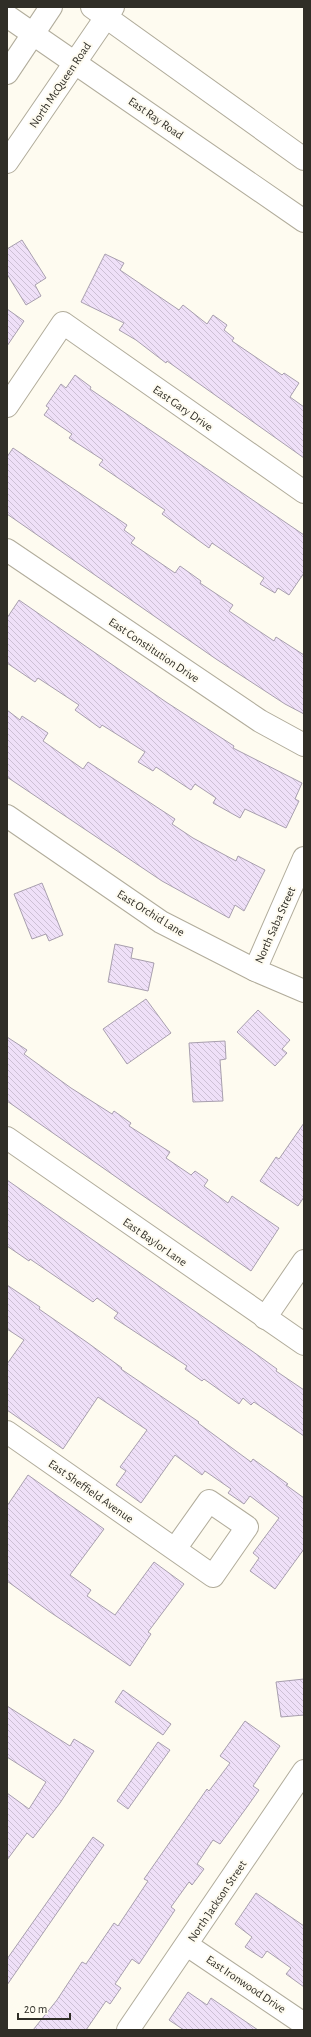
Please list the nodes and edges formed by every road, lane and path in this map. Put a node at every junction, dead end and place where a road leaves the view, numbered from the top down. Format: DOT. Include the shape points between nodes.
graph roads {
  1 [pos="52,7"];
  2 [pos="104,10"];
  3 [pos="7,16"];
  4 [pos="34,34"];
  5 [pos="75,63"];
  6 [pos="7,73"];
  7 [pos="304,159"];
  8 [pos="7,162"];
  9 [pos="304,220"];
  10 [pos="7,406"];
  11 [pos="304,492"];
  12 [pos="7,550"];
  13 [pos="304,746"];
  14 [pos="7,816"];
  15 [pos="304,858"];
  16 [pos="255,970"];
  17 [pos="304,991"];
  18 [pos="7,1138"];
  19 [pos="304,1261"];
  20 [pos="265,1318"];
  21 [pos="304,1344"];
  22 [pos="7,1432"];
  23 [pos="175,1549"];
  24 [pos="304,1771"];
  25 [pos="187,1944"];
  26 [pos="304,2024"];
  27 [pos="128,2030"];
  1 -- 4 [label="street"];
  2 -- 5 [label="street, North McQueen Road"];
  2 -- 7 [label="street"];
  3 -- 4 [label="street, East Ray Road"];
  4 -- 5 [label="street, East Ray Road"];
  4 -- 6 [label="street"];
  5 -- 8 [label="street, North McQueen Road"];
  5 -- 9 [label="street, East Ray Road"];
  10 -- 11 [label="street, East Gary Drive" via="63,323"];
  12 -- 13 [label="street, East Constitution Drive" via="260,721"];
  14 -- 16 [label="street, East Orchid Lane" via="161,922"];
  15 -- 16 [label="street, North Saba Street"];
  16 -- 17 [label="street, East Orchid Lane"];
  18 -- 20 [label="street, East Baylor Lane"];
  19 -- 20 [label="street"];
  20 -- 21 [label="street, East Baylor Lane"];
  22 -- 23 [label="street, East Sheffield Avenue"];
  24 -- 25 [label="street, North Jackson Street"];
  25 -- 26 [label="street, East Ironwood Drive"];
  25 -- 27 [label="street, North Jackson Street"];
}
